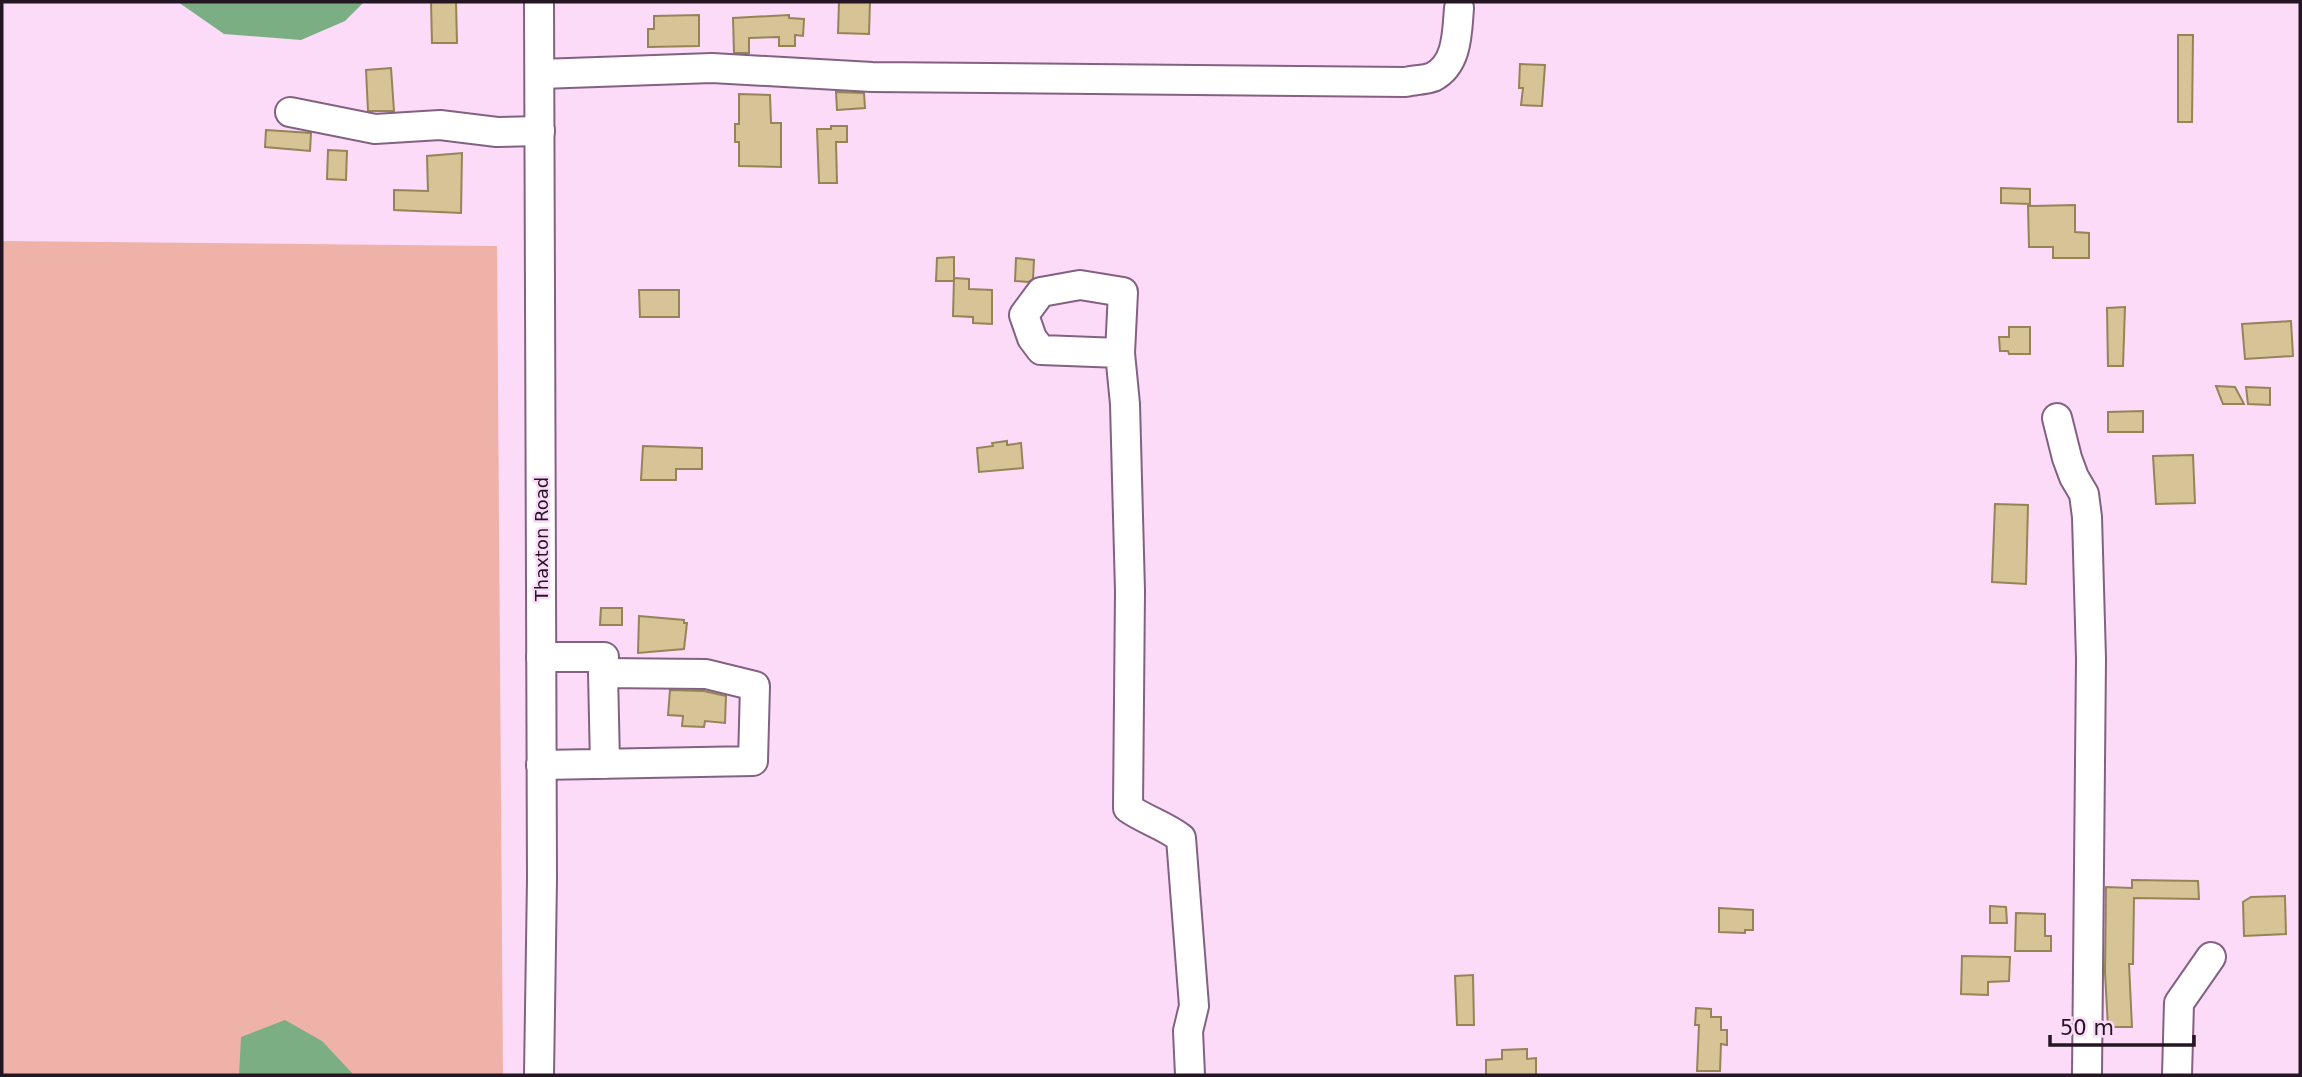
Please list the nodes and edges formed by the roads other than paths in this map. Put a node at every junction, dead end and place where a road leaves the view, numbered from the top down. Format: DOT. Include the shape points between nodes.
graph roads {
  1 [pos="539,2"];
  2 [pos="1459,8"];
  3 [pos="540,74"];
  4 [pos="289,112"];
  5 [pos="540,131"];
  6 [pos="1120,353"];
  7 [pos="2057,418"];
  8 [pos="604,655"];
  9 [pos="541,657"];
  10 [pos="605,764"];
  11 [pos="541,765"];
  12 [pos="2211,957"];
  13 [pos="540,1075"];
  14 [pos="1190,1075"];
  15 [pos="2087,1075"];
  16 [pos="2177,1075"];
  1 -- 3 [label="street, Thaxton Road"];
  2 -- 3 [label="street" via="1450,61 1433,76 1406,82 872,77 712,68"];
  3 -- 5 [label="street, Thaxton Road"];
  4 -- 5 [label="street" via="375,129 440,125 497,132"];
  5 -- 9 [label="street, Thaxton Road"];
  6 -- 14 [label="street" via="1130,591 1128,808 1181,838 1194,1006 1188,1031"];
  7 -- 15 [label="street" via="2067,458 2084,494 2087,517 2091,659"];
  8 -- 9 [label="street"];
  8 -- 10 [label="street"];
  8 -- 10 [label="street" via="754,685 753,761"];
  9 -- 11 [label="street, Thaxton Road"];
  10 -- 11 [label="street"];
  11 -- 13 [label="street, Thaxton Road"];
  12 -- 16 [label="street" via="2179,1003"];
}
